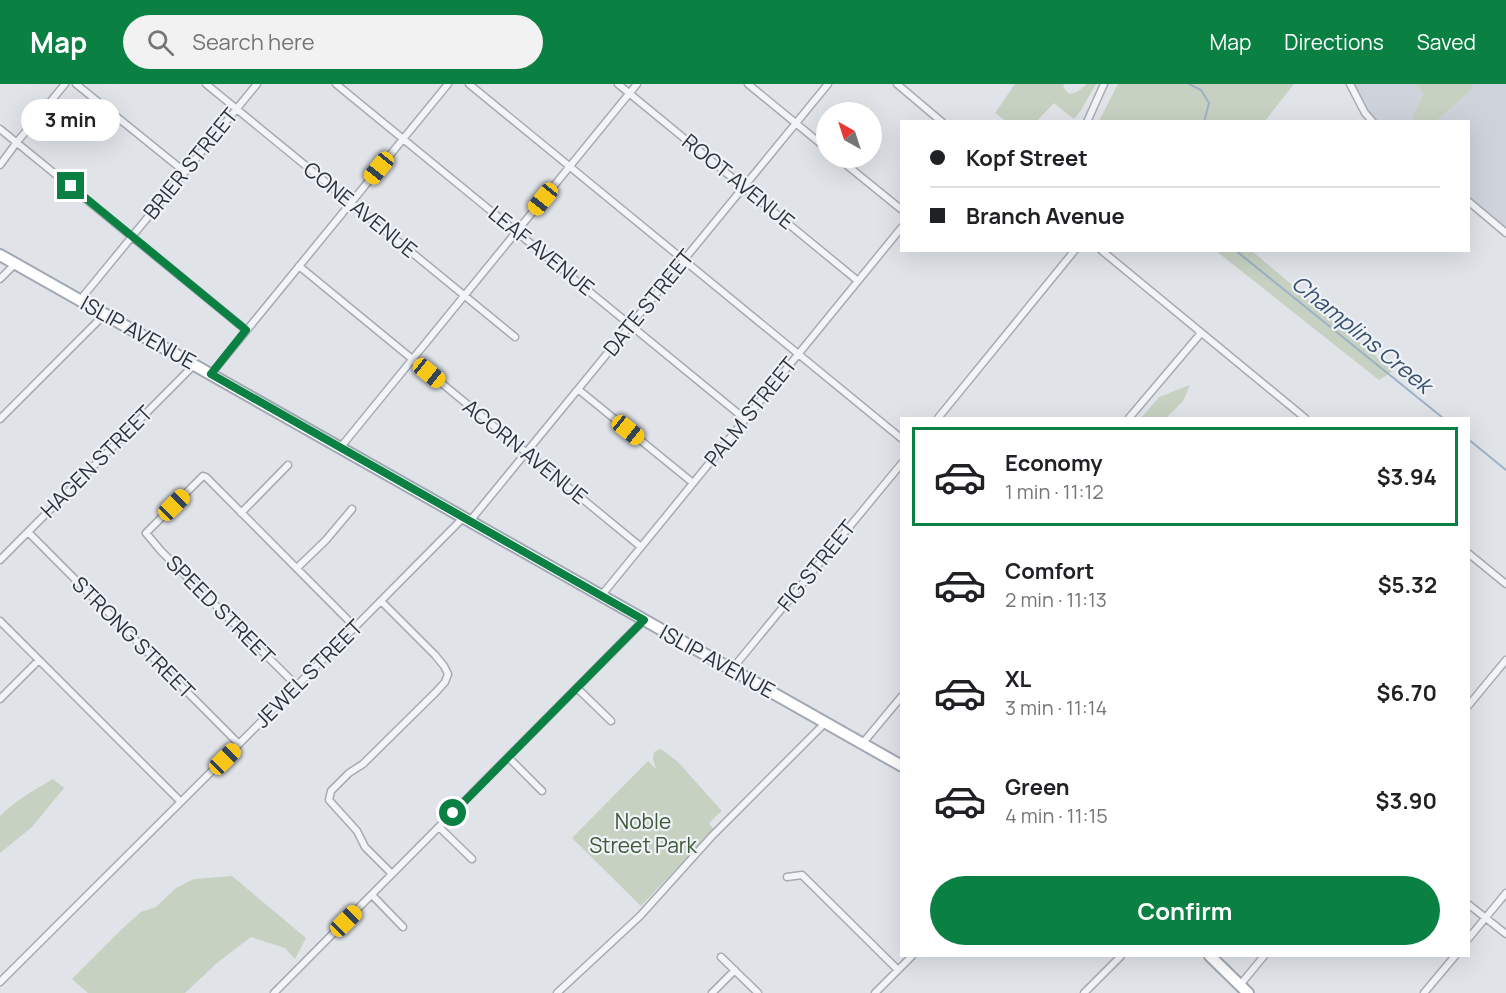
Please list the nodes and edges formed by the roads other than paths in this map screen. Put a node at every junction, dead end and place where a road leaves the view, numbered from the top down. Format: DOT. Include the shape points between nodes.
graph roads {
  1 [pos="65,84"];
  2 [pos="76,84"];
  3 [pos="206,84"];
  4 [pos="257,84"];
  5 [pos="336,84"];
  6 [pos="448,84"];
  7 [pos="469,84"];
  8 [pos="618,84"];
  9 [pos="637,84"];
  10 [pos="748,84"];
  11 [pos="828,84"];
  12 [pos="897,84"];
  13 [pos="1104,84"];
  14 [pos="1350,84"];
  15 [pos="630,93"];
  16 [pos="236,109"];
  17 [pos="940,120"];
  18 [pos="1088,120"];
  19 [pos="1371,120"];
  20 [pos="796,123"];
  21 [pos="0,129"];
  22 [pos="403,138"];
  23 [pos="816,140"];
  24 [pos="17,142"];
  25 [pos="0,165"];
  26 [pos="570,167"];
  27 [pos="850,168"];
  28 [pos="185,172"];
  29 [pos="744,186"];
  30 [pos="351,202"];
  31 [pos="1470,203"];
  32 [pos="900,208"];
  33 [pos="900,229"];
  34 [pos="517,232"];
  35 [pos="1506,233"];
  36 [pos="132,236"];
  37 [pos="1073,252"];
  38 [pos="1103,252"];
  39 [pos="0,255"];
  40 [pos="684,260"];
  41 [pos="15,264"];
  42 [pos="298,266"];
  43 [pos="0,279"];
  44 [pos="858,281"];
  45 [pos="465,296"];
  46 [pos="80,300"];
  47 [pos="105,314"];
  48 [pos="631,325"];
  49 [pos="246,330"];
  50 [pos="1201,333"];
  51 [pos="515,337"];
  52 [pos="798,354"];
  53 [pos="412,359"];
  54 [pos="194,365"];
  55 [pos="211,374"];
  56 [pos="579,390"];
  57 [pos="939,417"];
  58 [pos="1131,417"];
  59 [pos="1304,417"];
  60 [pos="0,419"];
  61 [pos="745,419"];
  62 [pos="900,437"];
  63 [pos="340,448"];
  64 [pos="526,453"];
  65 [pos="288,465"];
  66 [pos="900,465"];
  67 [pos="693,483"];
  68 [pos="352,509"];
  69 [pos="241,513"];
  70 [pos="467,519"];
  71 [pos="28,532"];
  72 [pos="640,547"];
  73 [pos="1470,555"];
  74 [pos="0,560"];
  75 [pos="297,568"];
  76 [pos="1506,584"];
  77 [pos="601,596"];
  78 [pos="381,601"];
  79 [pos="644,620"];
  80 [pos="0,621"];
  81 [pos="355,627"];
  82 [pos="39,660"];
  83 [pos="1506,660"];
  84 [pos="732,669"];
  85 [pos="296,685"];
  86 [pos="577,688"];
  87 [pos="900,698"];
  88 [pos="0,699"];
  89 [pos="1470,704"];
  90 [pos="611,721"];
  91 [pos="825,723"];
  92 [pos="239,744"];
  93 [pos="862,744"];
  94 [pos="508,757"];
  95 [pos="900,765"];
  96 [pos="542,791"];
  97 [pos="181,802"];
  98 [pos="439,826"];
  99 [pos="472,859"];
  100 [pos="392,874"];
  101 [pos="787,877"];
  102 [pos="1506,893"];
  103 [pos="372,895"];
  104 [pos="1470,906"];
  105 [pos="1486,918"];
  106 [pos="404,927"];
  107 [pos="1506,934"];
  108 [pos="1470,937"];
  109 [pos="722,957"];
  110 [pos="911,957"];
  111 [pos="1120,957"];
  112 [pos="1211,957"];
  113 [pos="1263,957"];
  114 [pos="1454,957"];
  115 [pos="735,970"];
  116 [pos="898,970"];
  117 [pos="0,982"];
  118 [pos="1244,989"];
  119 [pos="274,993"];
  120 [pos="557,993"];
  121 [pos="712,993"];
  122 [pos="758,993"];
  123 [pos="874,993"];
  124 [pos="1084,993"];
  125 [pos="1424,993"];
  1 -- 24 [label="street"];
  2 -- 28 [label="street"];
  3 -- 16 [label="street, CONE AVENUE"];
  4 -- 16 [label="street, BRIER STREET"];
  5 -- 22 [label="street, LEAF AVENUE"];
  6 -- 22 [label="street"];
  7 -- 26 [label="street"];
  8 -- 15 [label="street, ROOT AVENUE"];
  9 -- 15 [label="street"];
  10 -- 20 [label="street"];
  11 -- 20 [label="street, DATE STREET"];
  12 -- 17 [label="street"];
  13 -- 18 [label="street"];
  14 -- 19 [label="street"];
  15 -- 26 [label="street"];
  15 -- 29 [label="street, ROOT AVENUE"];
  16 -- 28 [label="street, BRIER STREET"];
  16 -- 30 [label="street, CONE AVENUE"];
  20 -- 23 [label="street"];
  20 -- 29 [label="street, DATE STREET"];
  21 -- 24 [label="street"];
  22 -- 30 [label="street"];
  22 -- 34 [label="street, LEAF AVENUE"];
  24 -- 25 [label="street"];
  24 -- 36 [label="street"];
  26 -- 34 [label="street"];
  26 -- 40 [label="street"];
  27 -- 32 [label="street"];
  28 -- 36 [label="street, BRIER STREET"];
  29 -- 40 [label="street, DATE STREET"];
  29 -- 44 [label="street, ROOT AVENUE"];
  30 -- 42 [label="street"];
  30 -- 45 [label="street, CONE AVENUE"];
  31 -- 35 [label="street"];
  33 -- 44 [label="street, PALM STREET"];
  34 -- 45 [label="street"];
  34 -- 48 [label="street, LEAF AVENUE"];
  36 -- 46 [label="street, BRIER STREET"];
  36 -- 49 [label="street"];
  37 -- 57 [label="street"];
  38 -- 50 [label="street"];
  39 -- 41 [label="main road, ISLIP AVENUE"];
  40 -- 48 [label="street, DATE STREET"];
  40 -- 52 [label="street"];
  41 -- 43 [label="street"];
  41 -- 46 [label="main road, ISLIP AVENUE"];
  42 -- 49 [label="street"];
  42 -- 53 [label="street, ACORN AVENUE"];
  44 -- 52 [label="street, PALM STREET"];
  45 -- 51 [label="street, CONE AVENUE"];
  45 -- 53 [label="street"];
  46 -- 47 [label="main road, ISLIP AVENUE"];
  47 -- 54 [label="main road, ISLIP AVENUE"];
  47 -- 60 [label="street"];
  48 -- 56 [label="street, DATE STREET"];
  48 -- 61 [label="street, LEAF AVENUE"];
  49 -- 55 [label="street"];
  50 -- 58 [label="street"];
  50 -- 59 [label="street"];
  52 -- 61 [label="street, PALM STREET"];
  52 -- 62 [label="street"];
  53 -- 63 [label="street"];
  53 -- 64 [label="street, ACORN AVENUE"];
  54 -- 55 [label="main road, ISLIP AVENUE"];
  54 -- 71 [label="street, HAGEN STREET"];
  55 -- 63 [label="main road, ISLIP AVENUE"];
  56 -- 64 [label="street, DATE STREET"];
  56 -- 67 [label="street"];
  61 -- 67 [label="street, PALM STREET"];
  63 -- 70 [label="main road, ISLIP AVENUE"];
  64 -- 70 [label="street, DATE STREET"];
  64 -- 72 [label="street, ACORN AVENUE"];
  65 -- 69 [label="street"];
  66 -- 84 [label="street, FIG STREET"];
  67 -- 72 [label="street, PALM STREET"];
  68 -- 75 [label="street"];
  69 -- 75 [label="street"];
  69 -- 85 [label="street, SPEED STREET" via="203,476 146,533"];
  70 -- 77 [label="main road, ISLIP AVENUE"];
  70 -- 78 [label="street, JEWEL STREET"];
  71 -- 74 [label="street, HAGEN STREET"];
  71 -- 92 [label="street, STRONG STREET"];
  72 -- 77 [label="street, PALM STREET"];
  73 -- 76 [label="street"];
  75 -- 81 [label="street"];
  77 -- 79 [label="main road, ISLIP AVENUE"];
  78 -- 81 [label="street, JEWEL STREET"];
  78 -- 100 [label="street" via="440,660 448,674 436,692 331,791 329,800 357,831 365,847"];
  79 -- 84 [label="main road, ISLIP AVENUE"];
  79 -- 86 [label="street"];
  80 -- 82 [label="street"];
  81 -- 85 [label="street, JEWEL STREET"];
  82 -- 88 [label="street"];
  82 -- 97 [label="street"];
  83 -- 89 [label="street"];
  84 -- 91 [label="main road, ISLIP AVENUE"];
  85 -- 92 [label="street, JEWEL STREET"];
  86 -- 90 [label="street"];
  86 -- 94 [label="street"];
  87 -- 93 [label="street"];
  91 -- 93 [label="main road, ISLIP AVENUE"];
  91 -- 120 [label="street" via="640,915"];
  92 -- 97 [label="street, JEWEL STREET"];
  93 -- 95 [label="main road, ISLIP AVENUE"];
  94 -- 96 [label="street"];
  94 -- 98 [label="street"];
  97 -- 117 [label="street, JEWEL STREET"];
  98 -- 99 [label="street"];
  98 -- 100 [label="street"];
  100 -- 103 [label="street"];
  101 -- 116 [label="street" via="802,875"];
  102 -- 105 [label="street"];
  103 -- 106 [label="street"];
  103 -- 119 [label="street"];
  104 -- 105 [label="street"];
  105 -- 107 [label="street"];
  105 -- 108 [label="street"];
  109 -- 115 [label="street"];
  110 -- 116 [label="street"];
  111 -- 124 [label="street"];
  112 -- 118 [label="main road"];
  113 -- 118 [label="street"];
  114 -- 125 [label="street"];
  115 -- 121 [label="street"];
  115 -- 122 [label="street"];
  116 -- 123 [label="street"];
}
